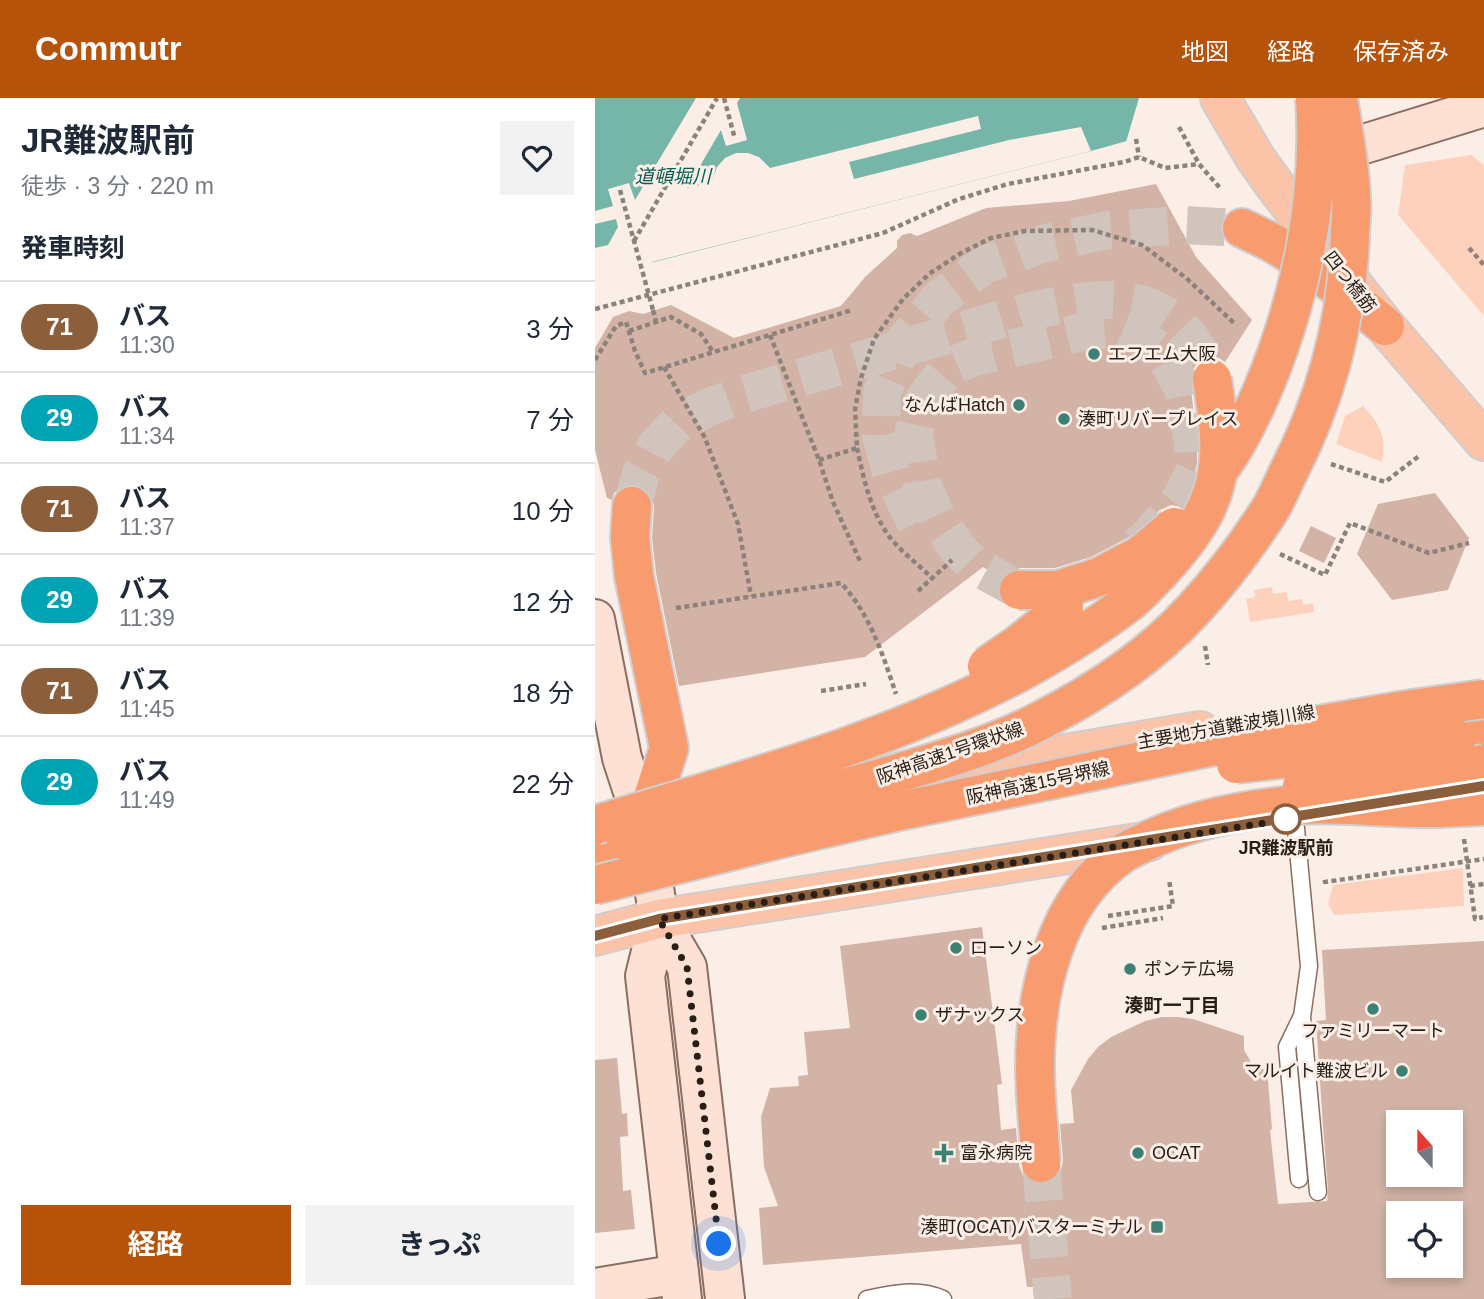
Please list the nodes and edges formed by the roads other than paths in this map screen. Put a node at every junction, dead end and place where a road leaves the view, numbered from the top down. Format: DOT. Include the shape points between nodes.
graph roads {
  1 [pos="1315,98"];
  2 [pos="1338,98"];
  3 [pos="1225,106"];
  4 [pos="1484,107"];
  5 [pos="1279,191"];
  6 [pos="1242,228"];
  7 [pos="1385,326"];
  8 [pos="1212,379"];
  9 [pos="1484,441"];
  10 [pos="632,506"];
  11 [pos="1019,590"];
  12 [pos="1064,608"];
  13 [pos="595,620"];
  14 [pos="1484,682"];
  15 [pos="1484,699"];
  16 [pos="1484,736"];
  17 [pos="795,764"];
  18 [pos="1484,764"];
  19 [pos="1484,786"];
  20 [pos="1001,791"];
  21 [pos="1296,818"];
  22 [pos="1474,820"];
  23 [pos="611,835"];
  24 [pos="1122,854"];
  25 [pos="595,885"];
  26 [pos="659,919"];
  27 [pos="595,936"];
  28 [pos="1302,1017"];
  29 [pos="1041,1163"];
  30 [pos="1300,1179"];
  31 [pos="1318,1192"];
  32 [pos="680,1286"];
  33 [pos="595,1288"];
  34 [pos="725,1299"];
  35 [pos="867,1299"];
  36 [pos="943,1299"];
  1 -- 11 [label="highway, bridge" via="1314,191 1294,299 1269,376 1221,468 1178,524 1141,555 1099,577 1058,590"];
  2 -- 23 [label="highway, 阪神高速1号環状線, bridge" via="1351,198 1349,263 1341,324 1325,384 1272,506 1191,612 1144,655 1090,693 985,745 859,784"];
  3 -- 5 [label="main road, 四つ橋筋"];
  4 -- 5 [label="street" via="1338,152"];
  5 -- 7 [label="main road, 四つ橋筋"];
  6 -- 7 [label="highway" via="1311,266"];
  7 -- 9 [label="main road, 四つ橋筋"];
  8 -- 17 [label="highway, bridge" via="1220,454 1212,494 1195,529 1135,598 1051,655 964,700"];
  10 -- 23 [label="highway" via="633,576 669,748"];
  12 -- 17 [label="highway, bridge" via="976,674 930,701"];
  13 -- 23 [label="street" via="622,758"];
  14 -- 23 [label="main road, 主要地方道難波境川線"];
  15 -- 20 [label="highway, 阪神高速15号堺線, bridge" via="1302,728"];
  16 -- 20 [label="highway, bridge"];
  17 -- 23 [label="highway, bridge" via="717,789"];
  18 -- 24 [label="highway, bridge" via="1253,795 1187,819"];
  19 -- 21 [label="main road"];
  20 -- 25 [label="highway, 阪神高速15号堺線, bridge" via="894,812"];
  21 -- 26 [label="main road"];
  21 -- 28 [label="lane" via="1309,966"];
  22 -- 24 [label="highway, bridge" via="1409,809 1287,806 1186,825"];
  23 -- 26 [label="street"];
  24 -- 29 [label="highway, bridge" via="1096,877 1074,906 1046,969 1035,1068"];
  26 -- 27 [label="main road"];
  26 -- 32 [label="street" via="645,976"];
  26 -- 34 [label="street" via="687,967"];
  28 -- 30 [label="lane" via="1287,1047"];
  28 -- 31 [label="lane"];
  32 -- 33 [label="street"];
  35 -- 36 [label="lane" via="924,1292"];
}
